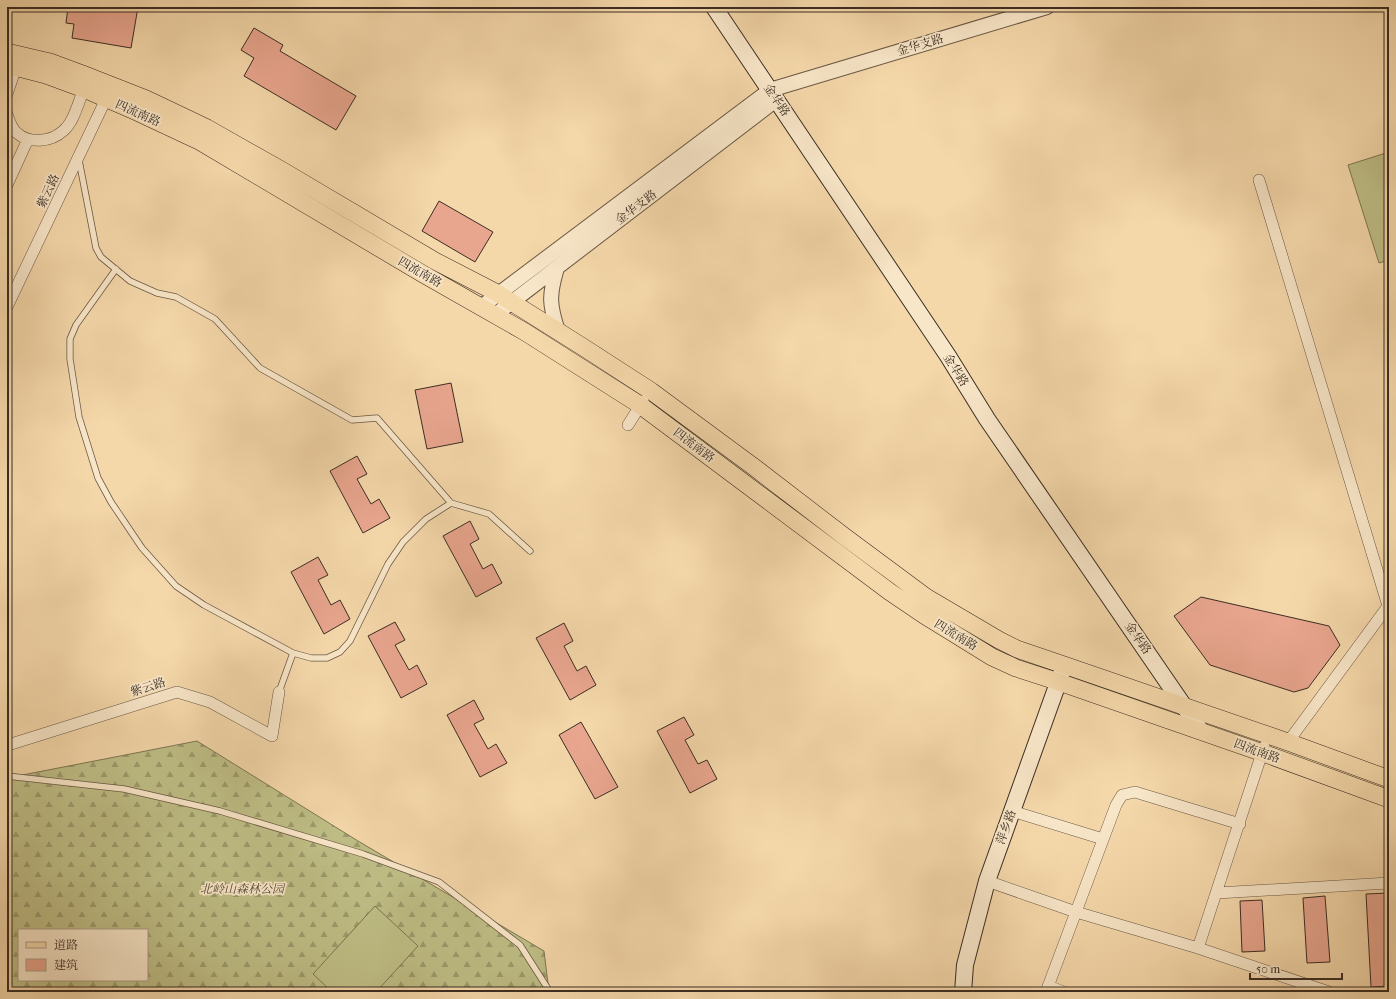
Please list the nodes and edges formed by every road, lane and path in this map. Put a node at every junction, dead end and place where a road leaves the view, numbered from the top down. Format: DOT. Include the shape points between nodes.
graph roads {
  1 [pos="714,7"];
  2 [pos="1047,7"];
  3 [pos="7,52"];
  4 [pos="12,66"];
  5 [pos="84,89"];
  6 [pos="106,91"];
  7 [pos="7,94"];
  8 [pos="773,95"];
  9 [pos="7,114"];
  10 [pos="28,139"];
  11 [pos="78,158"];
  12 [pos="1259,180"];
  13 [pos="7,185"];
  14 [pos="557,268"];
  15 [pos="116,269"];
  16 [pos="497,293"];
  17 [pos="512,302"];
  18 [pos="7,307"];
  19 [pos="488,311"];
  20 [pos="558,331"];
  21 [pos="651,391"];
  22 [pos="640,405"];
  23 [pos="628,425"];
  24 [pos="451,504"];
  25 [pos="530,552"];
  26 [pos="293,653"];
  27 [pos="1064,665"];
  28 [pos="1059,682"];
  29 [pos="279,692"];
  30 [pos="1184,706"];
  31 [pos="1200,731"];
  32 [pos="1268,735"];
  33 [pos="1288,742"];
  34 [pos="7,744"];
  35 [pos="1263,753"];
  36 [pos="7,776"];
  37 [pos="1389,779"];
  38 [pos="1389,799"];
  39 [pos="1012,811"];
  40 [pos="1240,824"];
  41 [pos="1103,838"];
  42 [pos="987,881"];
  43 [pos="1389,883"];
  44 [pos="1217,893"];
  45 [pos="1076,912"];
  46 [pos="1198,948"];
  47 [pos="1047,989"];
  48 [pos="550,992"];
  49 [pos="963,992"];
  50 [pos="1064,992"];
  51 [pos="1329,992"];
  1 -- 8 [label="main road, 金华路"];
  2 -- 8 [label="street, 金华支路"];
  3 -- 6 [label="main road, 四流南路" via="50,62"];
  4 -- 5 [label="main road, 四流南路"];
  4 -- 7 [label="street"];
  5 -- 6 [label="main road, 四流南路"];
  5 -- 10 [label="street" via="71,121 63,132 50,139"];
  6 -- 11 [label="street, 紫云路"];
  6 -- 16 [label="main road, 四流南路" via="146,99 207,128 435,261"];
  6 -- 19 [label="main road, 四流南路" via="137,112 198,141"];
  8 -- 14 [label="street, 金华支路"];
  8 -- 16 [label="street"];
  8 -- 30 [label="main road, 金华路" via="948,356 987,419"];
  9 -- 10 [label="street" via="16,133"];
  10 -- 13 [label="street"];
  11 -- 15 [label="lane" via="96,248 101,257"];
  11 -- 18 [label="street, 紫云路"];
  12 -- 33 [label="street" via="1388,606"];
  14 -- 17 [label="street, 金华支路"];
  14 -- 20 [label="street" via="550,296"];
  15 -- 24 [label="lane" via="130,281 157,293 176,297 215,319 260,368 352,420 377,418"];
  15 -- 26 [label="lane" via="76,325 70,339 70,359 79,417 98,478 142,548 176,586 204,605"];
  16 -- 17 [label="main road, 四流南路"];
  16 -- 19 [label="street"];
  17 -- 19 [label="street, 金华支路"];
  17 -- 20 [label="main road, 四流南路"];
  19 -- 22 [label="main road, 四流南路"];
  20 -- 21 [label="main road, 四流南路"];
  21 -- 22 [label="street"];
  21 -- 27 [label="main road, 四流南路" via="926,597 999,640"];
  22 -- 23 [label="street"];
  22 -- 28 [label="main road, 四流南路" via="924,616 992,657"];
  24 -- 25 [label="lane" via="489,514"];
  24 -- 26 [label="lane" via="426,519 403,542 388,564 350,641 340,652 327,658 312,658"];
  26 -- 29 [label="lane"];
  27 -- 28 [label="main road, 萍乡路"];
  27 -- 30 [label="main road, 四流南路"];
  28 -- 31 [label="main road, 四流南路"];
  28 -- 39 [label="main road, 萍乡路"];
  29 -- 34 [label="street, 紫云路" via="272,736 210,702 176,692"];
  30 -- 31 [label="main road, 金华路"];
  30 -- 32 [label="main road, 四流南路"];
  31 -- 35 [label="main road, 四流南路"];
  32 -- 33 [label="main road, 四流南路"];
  32 -- 35 [label="street"];
  33 -- 37 [label="main road, 四流南路"];
  35 -- 38 [label="main road, 四流南路"];
  35 -- 40 [label="street"];
  36 -- 48 [label="lane" via="124,789 220,811 363,854 439,882 520,945"];
  39 -- 41 [label="street"];
  39 -- 42 [label="main road, 萍乡路"];
  40 -- 41 [label="street" via="1135,792 1122,795"];
  40 -- 44 [label="street"];
  41 -- 45 [label="street"];
  42 -- 45 [label="street"];
  42 -- 49 [label="main road, 萍乡路" via="965,965"];
  43 -- 44 [label="street"];
  44 -- 46 [label="street"];
  45 -- 46 [label="street"];
  45 -- 47 [label="street"];
  46 -- 51 [label="street"];
  47 -- 50 [label="street"];
}
